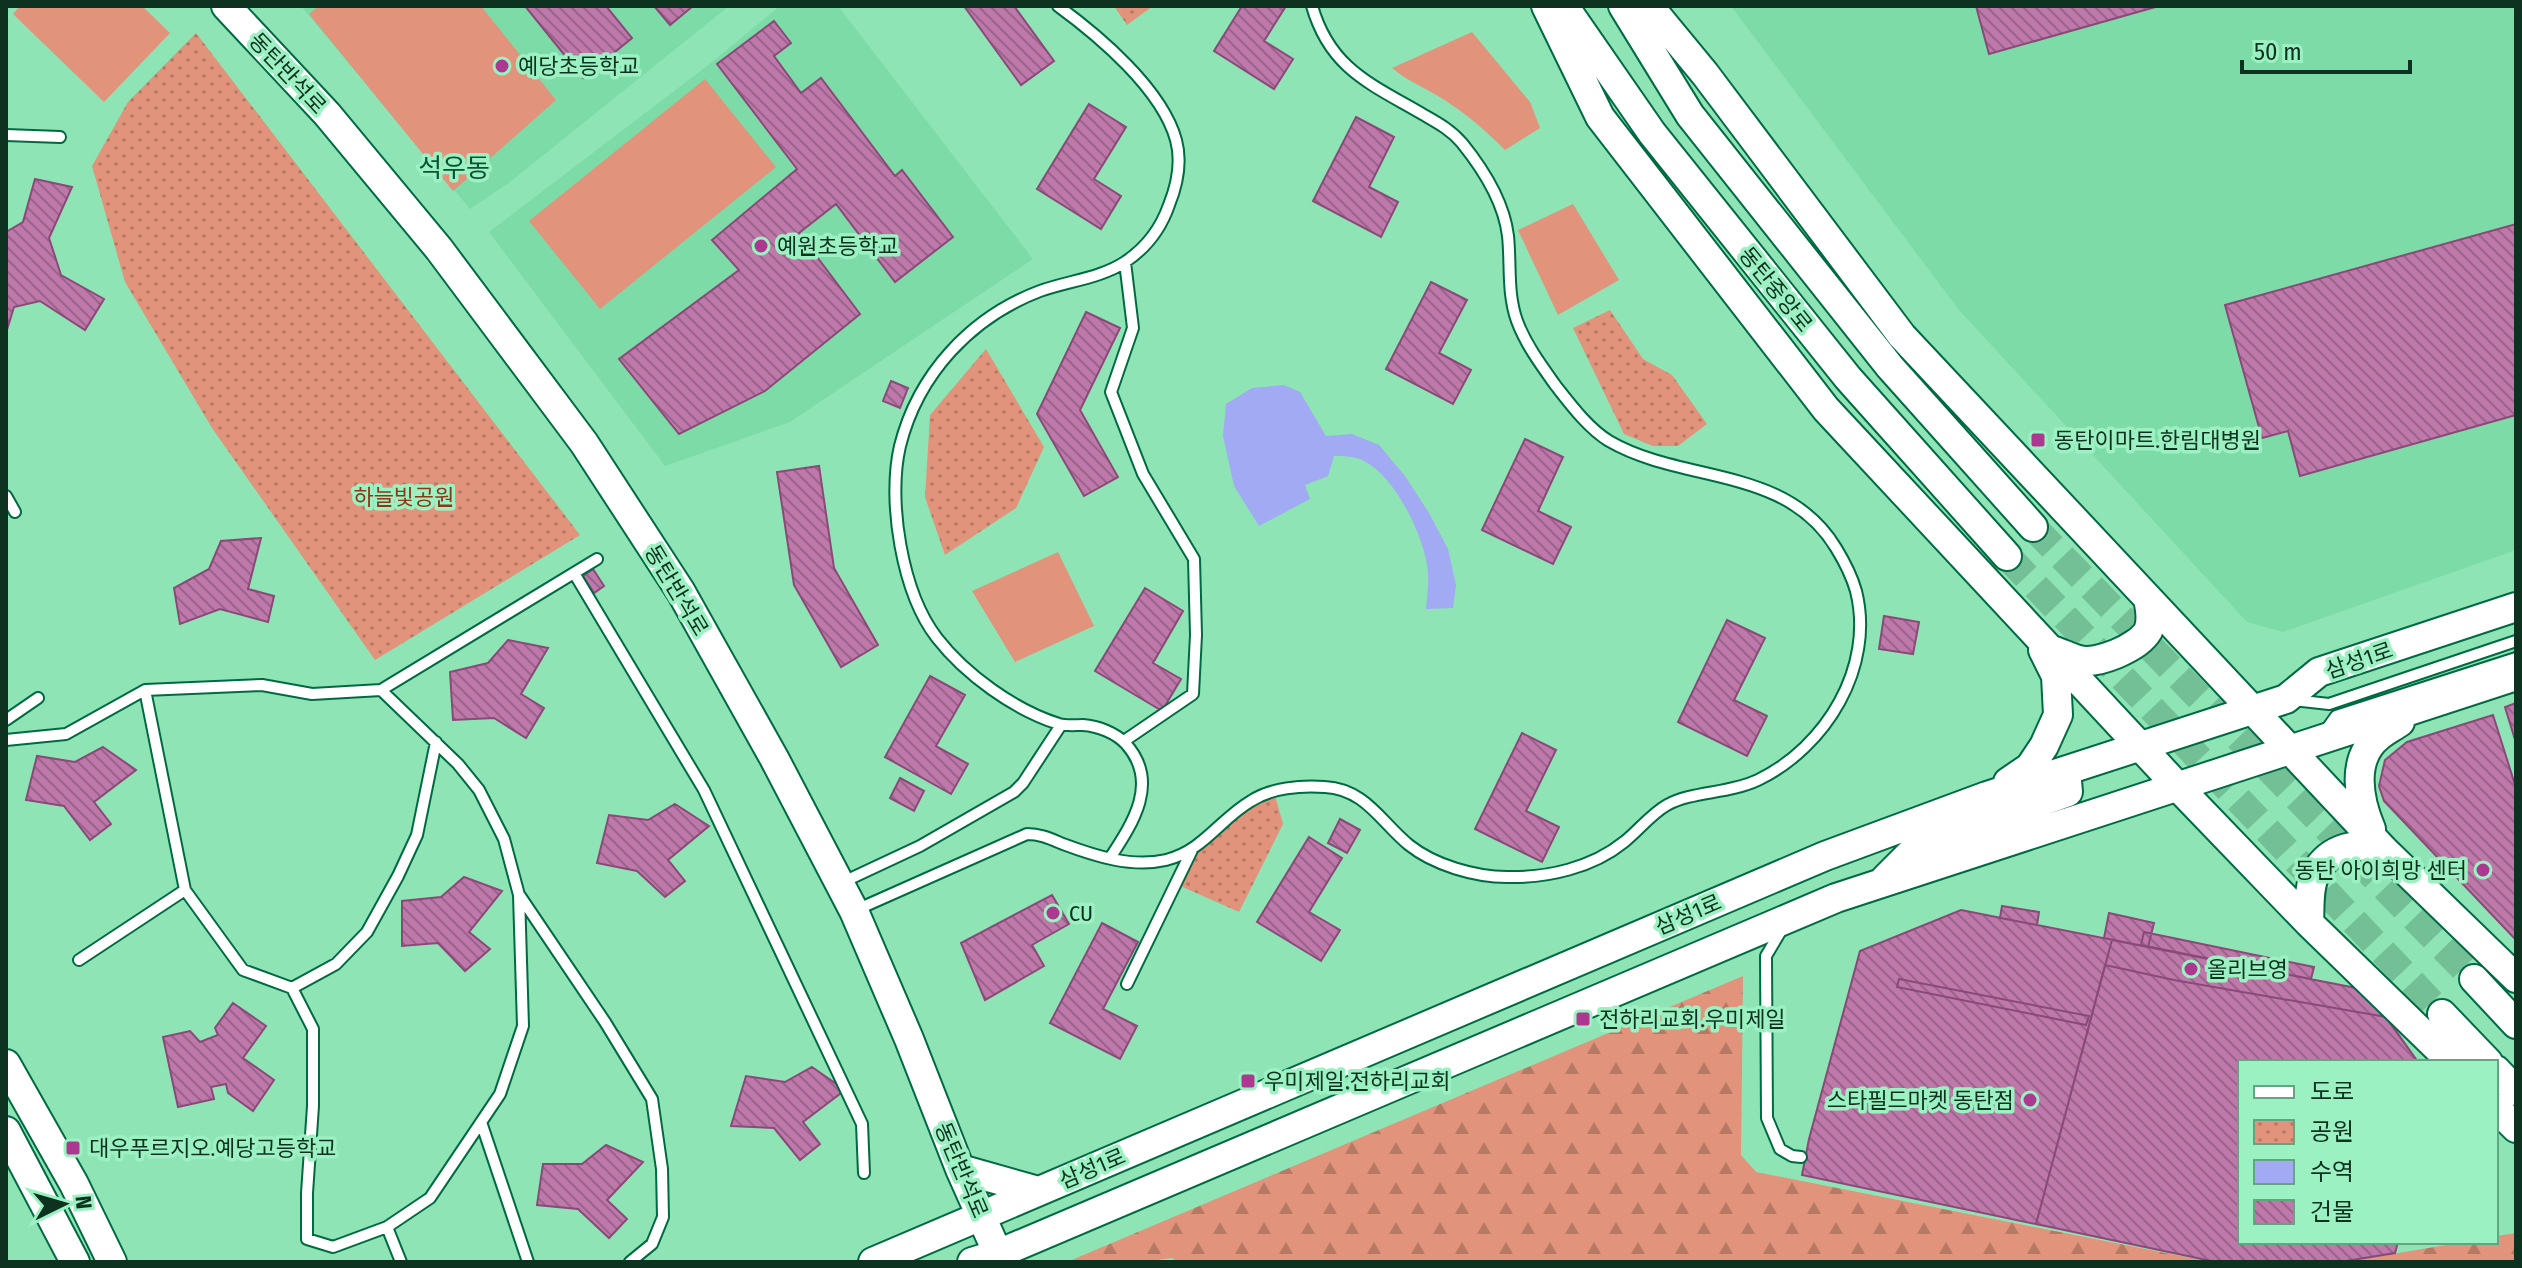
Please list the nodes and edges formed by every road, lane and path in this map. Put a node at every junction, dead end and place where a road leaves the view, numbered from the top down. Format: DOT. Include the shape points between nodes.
graph roads {
  1 [pos="226,6"];
  2 [pos="1058,6"];
  3 [pos="1312,6"];
  4 [pos="1546,6"];
  5 [pos="1564,6"];
  6 [pos="1623,6"];
  7 [pos="1649,6"];
  8 [pos="6,135"];
  9 [pos="60,137"];
  10 [pos="1125,262"];
  11 [pos="6,496"];
  12 [pos="15,512"];
  13 [pos="2033,527"];
  14 [pos="2007,556"];
  15 [pos="597,559"];
  16 [pos="574,573"];
  17 [pos="2148,599"];
  18 [pos="2516,607"];
  19 [pos="2042,640"];
  20 [pos="2516,641"];
  21 [pos="2514,664"];
  22 [pos="145,690"];
  23 [pos="381,690"];
  24 [pos="38,698"];
  25 [pos="2286,699"];
  26 [pos="2429,704"];
  27 [pos="2252,710"];
  28 [pos="6,720"];
  29 [pos="1061,725"];
  30 [pos="6,740"];
  31 [pos="1124,741"];
  32 [pos="436,742"];
  33 [pos="2318,742"];
  34 [pos="2141,745"];
  35 [pos="2291,752"];
  36 [pos="2053,775"];
  37 [pos="2179,788"];
  38 [pos="1987,796"];
  39 [pos="1193,848"];
  40 [pos="2384,850"];
  41 [pos="1110,858"];
  42 [pos="1882,882"];
  43 [pos="839,883"];
  44 [pos="185,890"];
  45 [pos="519,895"];
  46 [pos="854,911"];
  47 [pos="1789,918"];
  48 [pos="2309,923"];
  49 [pos="79,960"];
  50 [pos="2516,978"];
  51 [pos="2474,979"];
  52 [pos="1127,984"];
  53 [pos="292,988"];
  54 [pos="2442,1014"];
  55 [pos="2516,1024"];
  56 [pos="2450,1060"];
  57 [pos="2486,1060"];
  58 [pos="6,1064"];
  59 [pos="2498,1072"];
  60 [pos="2516,1091"];
  61 [pos="2498,1110"];
  62 [pos="481,1122"];
  63 [pos="2516,1128"];
  64 [pos="6,1131"];
  65 [pos="1801,1157"];
  66 [pos="960,1169"];
  67 [pos="864,1173"];
  68 [pos="1038,1191"];
  69 [pos="982,1215"];
  70 [pos="387,1227"];
  71 [pos="991,1259"];
  72 [pos="75,1262"];
  73 [pos="112,1262"];
  74 [pos="401,1262"];
  75 [pos="528,1262"];
  76 [pos="630,1262"];
  77 [pos="873,1262"];
  1 -- 43 [label="street, 동탄반석로" via="327,114 429,237 584,443 681,592"];
  2 -- 10 [label="lane" via="1109,45 1155,100 1176,140 1176,189 1167,212 1148,241"];
  3 -- 39 [label="lane" via="1319,32 1341,61 1368,83 1451,131 1481,169 1507,228 1516,318 1527,345 1575,409 1608,440 1668,463 1741,480 1800,508 1834,545 1855,586 1859,652 1834,712 1779,769 1744,786 1665,806 1617,847 1580,867 1532,877 1471,873 1421,853 1364,800 1326,787 1288,789 1251,800"];
  4 -- 19 [label="street" via="1600,117 1826,409"];
  5 -- 14 [label="street, 동탄중앙로" via="1652,133 1848,378"];
  6 -- 13 [label="street" via="1690,115 1890,367"];
  7 -- 17 [label="street" via="1902,336"];
  8 -- 9 [label="lane"];
  10 -- 29 [label="lane" via="1024,298 953,346 911,415 893,491 914,593 935,635 1011,701"];
  10 -- 31 [label="lane" via="1133,328 1111,392 1143,474 1194,559 1196,635 1193,694"];
  11 -- 12 [label="lane"];
  15 -- 16 [label="lane"];
  16 -- 23 [label="lane"];
  16 -- 67 [label="lane" via="704,790 862,1124"];
  17 -- 19 [label="street" via="2148,630 2120,652 2081,661"];
  17 -- 27 [label="street"];
  18 -- 25 [label="street, 삼성1로" via="2319,672"];
  19 -- 34 [label="street"];
  19 -- 38 [label="street" via="2056,676 2058,715 2030,767"];
  20 -- 25 [label="lane" via="2329,704"];
  21 -- 26 [label="street, 삼성1로"];
  21 -- 33 [label="lane" via="2336,716"];
  22 -- 23 [label="lane" via="262,685 312,694"];
  22 -- 30 [label="lane" via="66,734"];
  22 -- 44 [label="lane"];
  23 -- 32 [label="lane"];
  24 -- 28 [label="lane"];
  25 -- 27 [label="street, 삼성1로"];
  26 -- 33 [label="street, 삼성1로"];
  26 -- 40 [label="street" via="2376,737 2365,755 2361,805"];
  27 -- 34 [label="street, 삼성1로"];
  27 -- 35 [label="street"];
  29 -- 31 [label="lane" via="1086,725"];
  29 -- 43 [label="lane" via="1014,792 920,846"];
  31 -- 41 [label="lane" via="1144,780 1133,822"];
  32 -- 45 [label="lane" via="479,790 504,839"];
  32 -- 53 [label="lane" via="417,835 367,932 336,964"];
  33 -- 35 [label="street, 삼성1로"];
  34 -- 36 [label="street, 삼성1로"];
  34 -- 37 [label="street"];
  35 -- 37 [label="street, 삼성1로"];
  35 -- 40 [label="street"];
  36 -- 38 [label="street, 삼성1로"];
  36 -- 42 [label="street" via="2067,781 2068,792 1918,846"];
  37 -- 42 [label="street, 삼성1로"];
  37 -- 48 [label="street"];
  38 -- 68 [label="street, 삼성1로" via="1825,856"];
  39 -- 41 [label="lane" via="1150,863"];
  39 -- 52 [label="lane"];
  40 -- 48 [label="street" via="2358,846 2329,858 2316,871 2310,888"];
  40 -- 50 [label="street"];
  41 -- 46 [label="lane" via="1027,834"];
  42 -- 47 [label="street, 삼성1로"];
  43 -- 46 [label="street, 동탄반석로"];
  44 -- 49 [label="lane"];
  44 -- 53 [label="lane" via="243,970"];
  45 -- 62 [label="lane" via="523,1026 500,1094"];
  45 -- 76 [label="lane" via="652,1099 663,1217 652,1244"];
  46 -- 66 [label="street, 동탄반석로"];
  47 -- 65 [label="lane" via="1766,956 1767,1118 1780,1149"];
  47 -- 71 [label="street, 삼성1로"];
  48 -- 56 [label="street"];
  51 -- 55 [label="street"];
  53 -- 70 [label="lane" via="313,1029 307,1239 333,1247"];
  54 -- 57 [label="street"];
  58 -- 73 [label="street"];
  59 -- 60 [label="street"];
  61 -- 63 [label="street"];
  62 -- 70 [label="lane" via="430,1198"];
  62 -- 75 [label="lane"];
  64 -- 72 [label="street"];
  66 -- 68 [label="street"];
  66 -- 69 [label="street, 동탄반석로"];
  68 -- 69 [label="street, 삼성1로"];
  69 -- 71 [label="street, 동탄반석로"];
  69 -- 77 [label="street, 삼성1로"];
  70 -- 74 [label="lane"];
}
